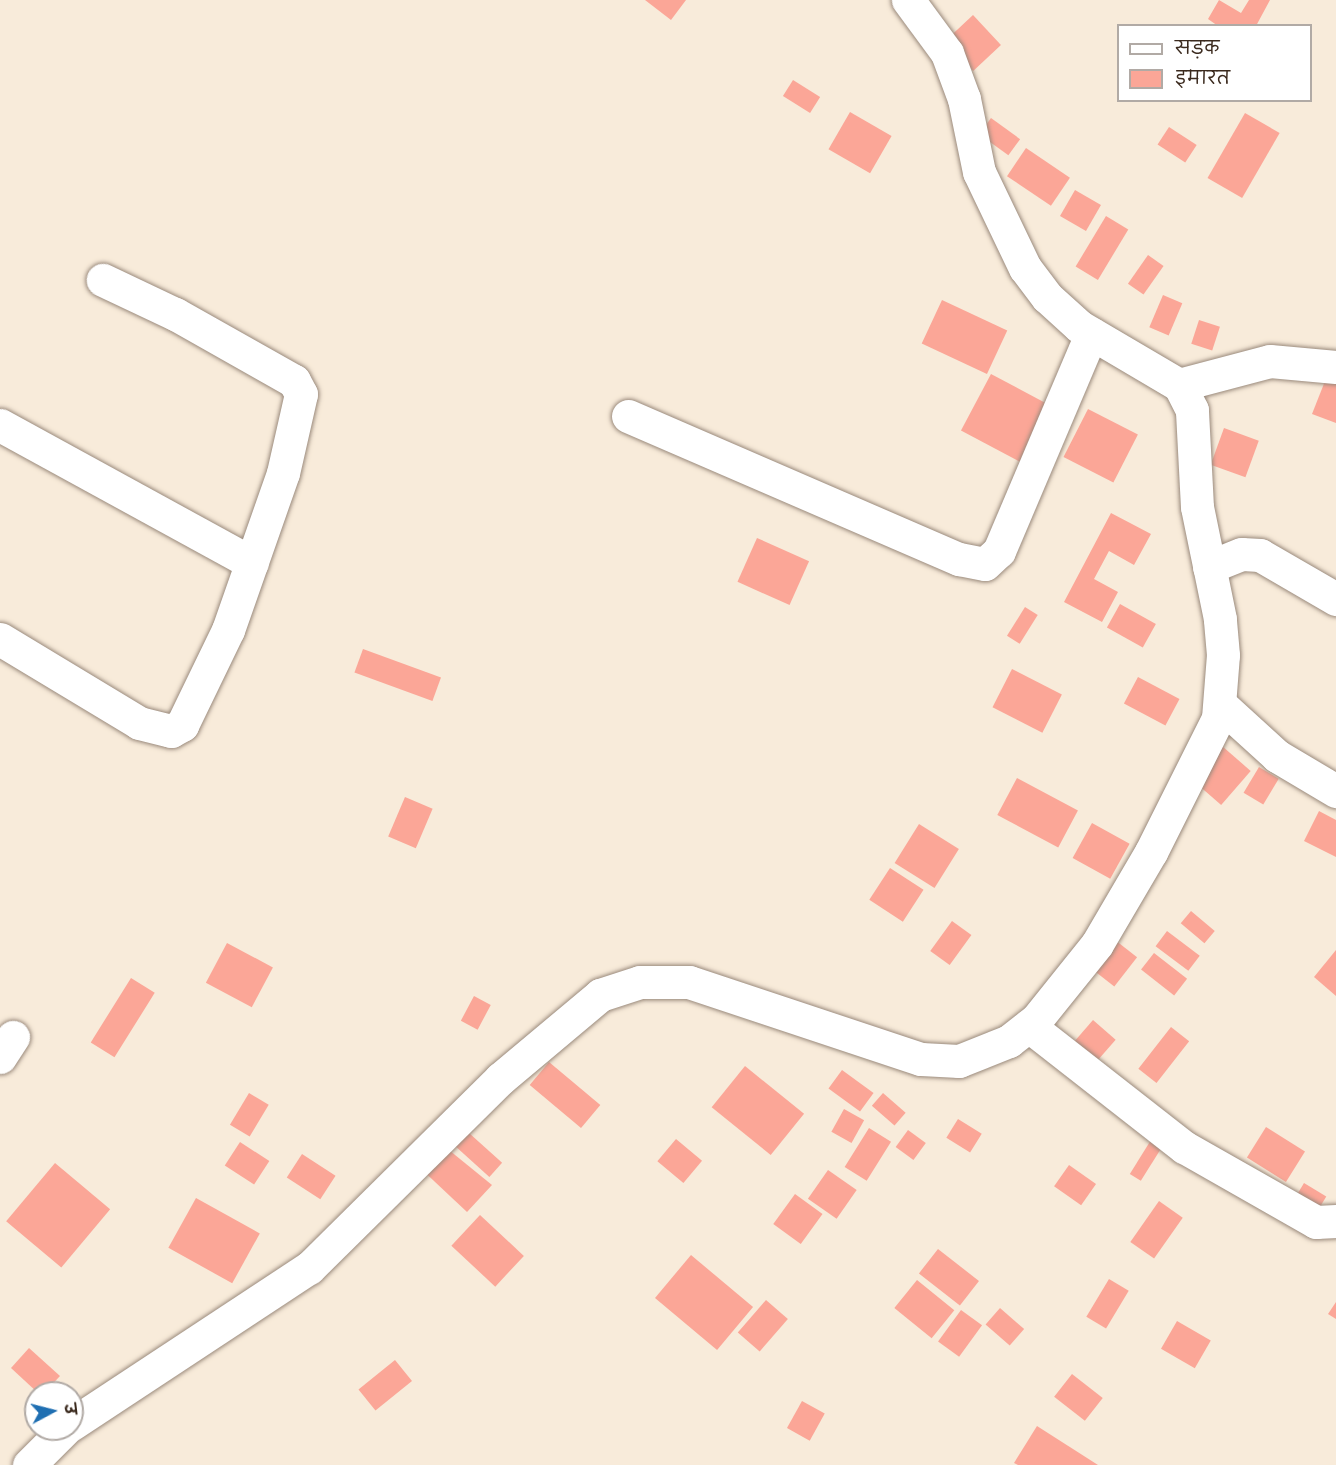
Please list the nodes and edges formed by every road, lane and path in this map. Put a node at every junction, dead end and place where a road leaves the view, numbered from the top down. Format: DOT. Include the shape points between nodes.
graph roads {
  1 [pos="908,0"];
  2 [pos="103,280"];
  3 [pos="1091,334"];
  4 [pos="1336,367"];
  5 [pos="1179,385"];
  6 [pos="628,416"];
  7 [pos="0,425"];
  8 [pos="252,563"];
  9 [pos="1209,567"];
  10 [pos="1336,599"];
  11 [pos="0,639"];
  12 [pos="1221,705"];
  13 [pos="1336,791"];
  14 [pos="1029,1026"];
  15 [pos="1336,1221"];
  16 [pos="84,1416"];
  17 [pos="54,1441"];
  18 [pos="29,1465"];
  1 -- 3 [label="street" via="947,53 964,99 979,172 1021,260 1047,297"];
  2 -- 8 [label="street" via="175,314 294,381 301,394 298,419"];
  3 -- 5 [label="street"];
  3 -- 6 [label="street" via="999,551 986,564 959,559"];
  4 -- 5 [label="street" via="1270,361"];
  5 -- 9 [label="street" via="1192,410 1197,507"];
  7 -- 8 [label="street"];
  8 -- 11 [label="street" via="228,630 190,712 171,731 139,723"];
  9 -- 10 [label="street" via="1242,554 1260,555"];
  9 -- 12 [label="street" via="1220,619"];
  12 -- 13 [label="street" via="1276,756"];
  12 -- 14 [label="street" via="1209,738 1156,842 1097,944 1062,992"];
  14 -- 15 [label="street" via="1184,1147 1316,1222"];
  14 -- 16 [label="street" via="1009,1041 975,1056 940,1062 689,982 661,980 600,995 500,1079 309,1268"];
  17 -- 18 [label="street"];
}
